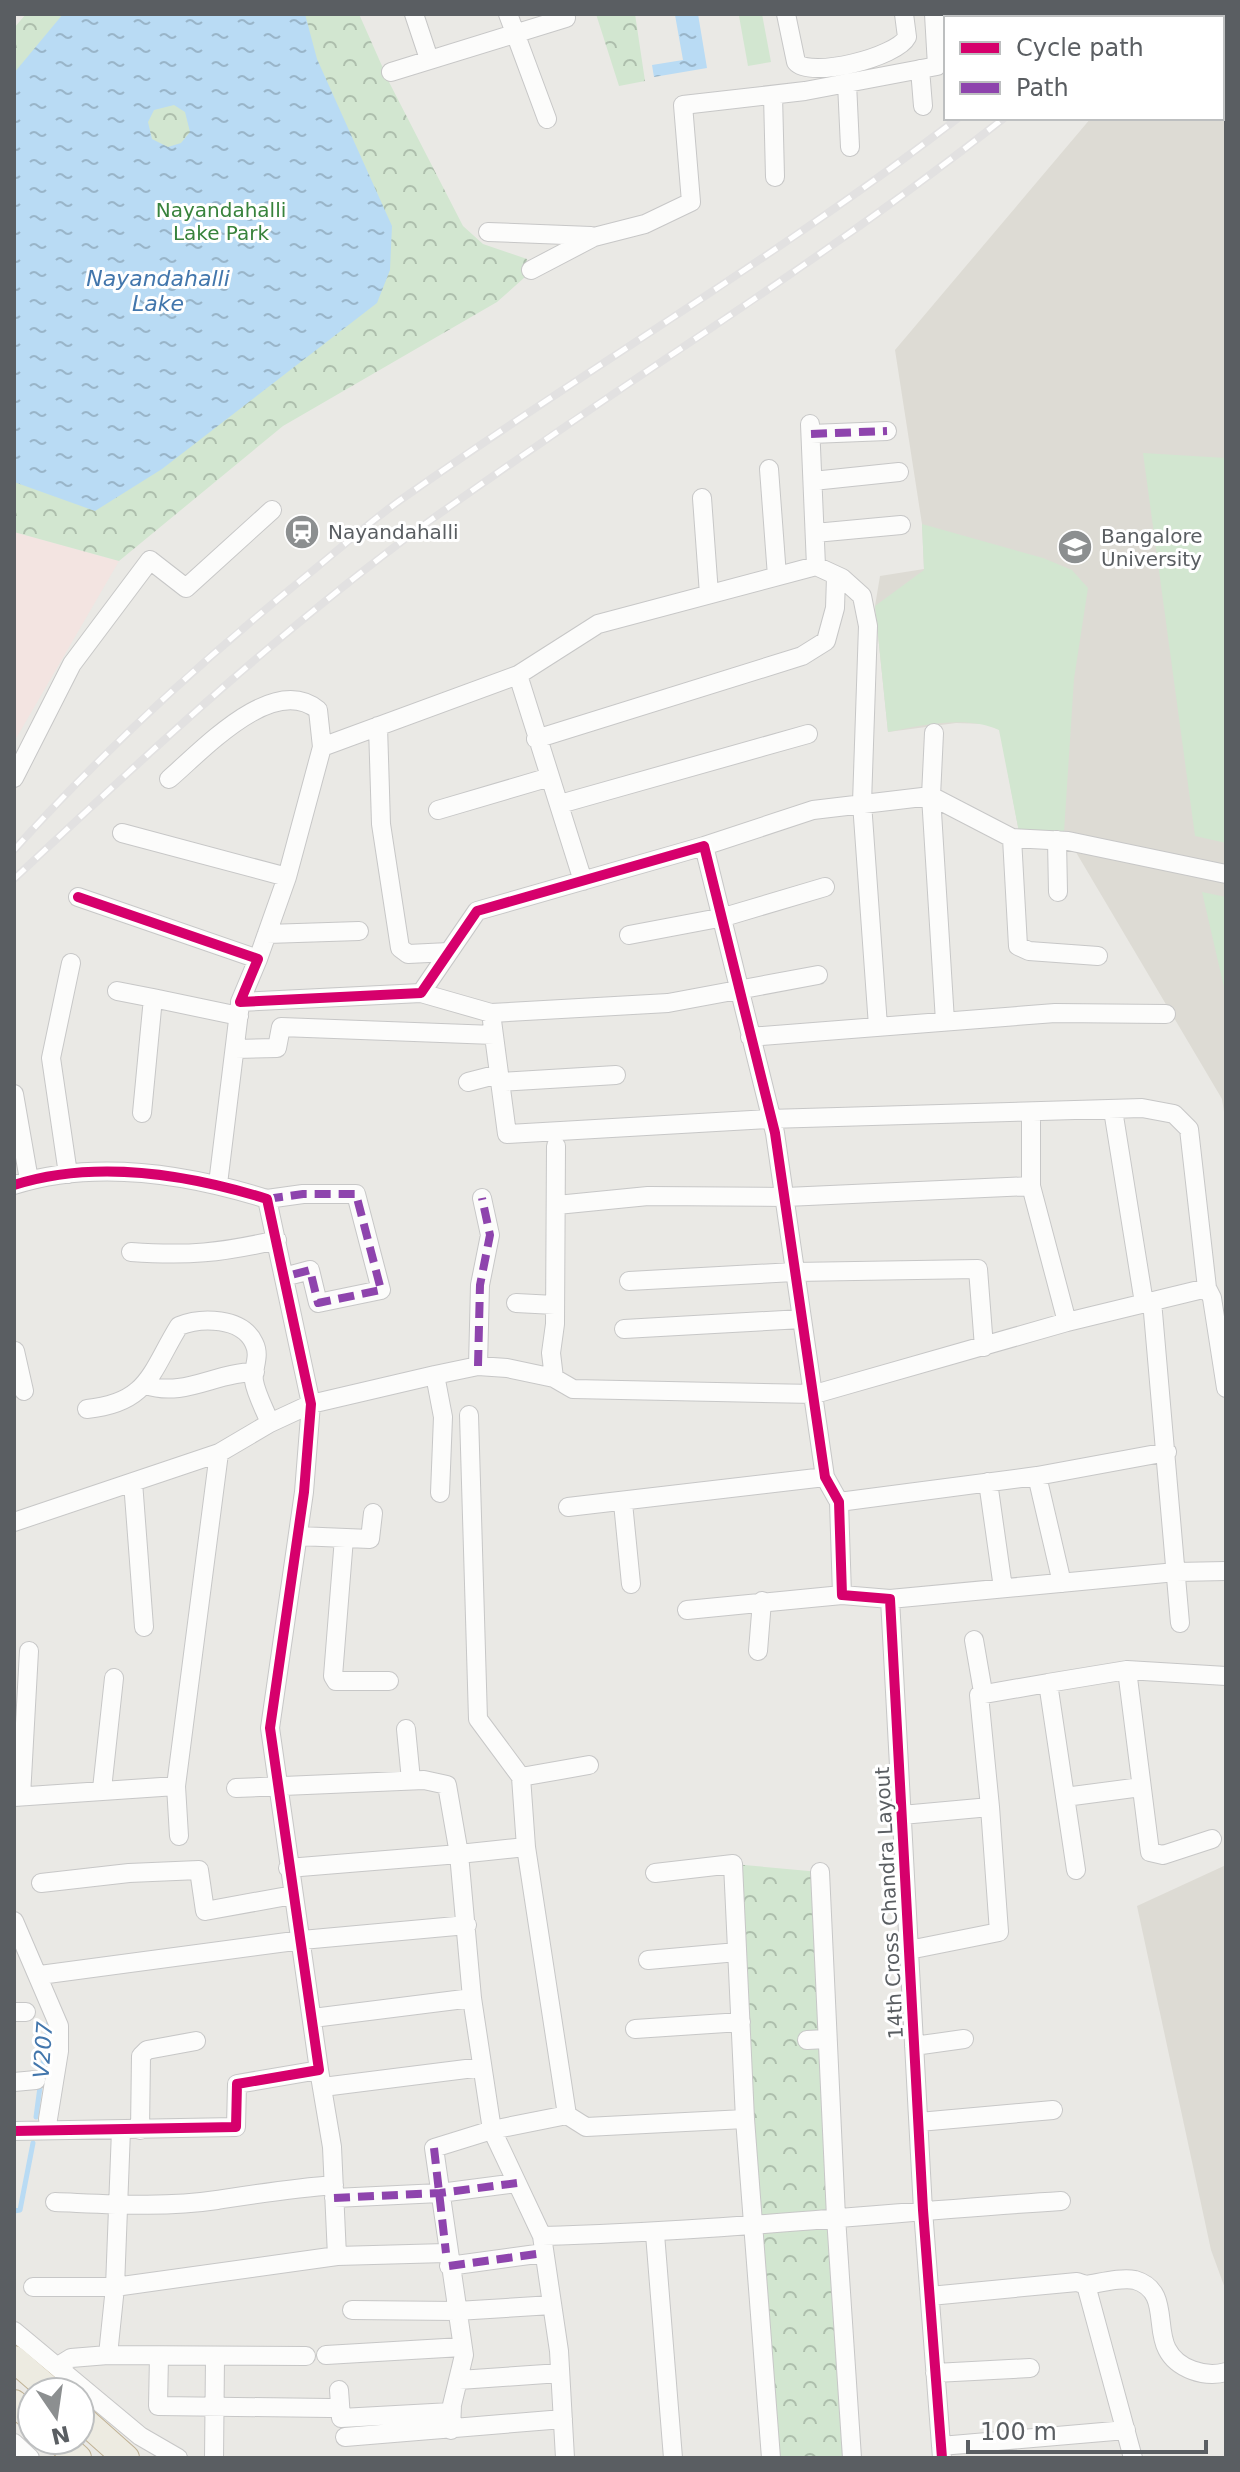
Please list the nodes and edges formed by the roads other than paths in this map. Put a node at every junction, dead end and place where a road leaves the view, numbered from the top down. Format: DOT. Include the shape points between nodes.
graph roads {
  1 [pos="414,14"];
  2 [pos="508,14"];
  3 [pos="786,14"];
  4 [pos="904,14"];
  5 [pos="934,14"];
  6 [pos="566,18"];
  7 [pos="516,36"];
  8 [pos="429,59"];
  9 [pos="920,69"];
  10 [pos="391,72"];
  11 [pos="847,83"];
  12 [pos="773,95"];
  13 [pos="923,106"];
  14 [pos="547,119"];
  15 [pos="850,147"];
  16 [pos="775,177"];
  17 [pos="488,232"];
  18 [pos="594,237"];
  19 [pos="531,270"];
  20 [pos="887,431"];
  21 [pos="769,469"];
  22 [pos="899,472"];
  23 [pos="813,481"];
  24 [pos="702,498"];
  25 [pos="272,510"];
  26 [pos="901,525"];
  27 [pos="815,533"];
  28 [pos="816,566"];
  29 [pos="777,576"];
  30 [pos="836,577"];
  31 [pos="709,594"];
  32 [pos="518,675"];
  33 [pos="378,726"];
  34 [pos="934,733"];
  35 [pos="808,734"];
  36 [pos="536,739"];
  37 [pos="322,747"];
  38 [pos="550,777"];
  39 [pos="14,778"];
  40 [pos="169,779"];
  41 [pos="931,796"];
  42 [pos="862,803"];
  43 [pos="560,804"];
  44 [pos="438,810"];
  45 [pos="122,833"];
  46 [pos="1012,838"];
  47 [pos="1057,840"];
  48 [pos="704,846"];
  49 [pos="1226,874"];
  50 [pos="287,877"];
  51 [pos="583,881"];
  52 [pos="825,887"];
  53 [pos="1058,892"];
  54 [pos="78,897"];
  55 [pos="724,917"];
  56 [pos="359,931"];
  57 [pos="267,934"];
  58 [pos="629,935"];
  59 [pos="449,952"];
  60 [pos="1098,956"];
  61 [pos="258,959"];
  62 [pos="71,963"];
  63 [pos="818,975"];
  64 [pos="117,991"];
  65 [pos="741,992"];
  66 [pos="421,993"];
  67 [pos="153,998"];
  68 [pos="240,1009"];
  69 [pos="491,1013"];
  70 [pos="1166,1014"];
  71 [pos="945,1021"];
  72 [pos="878,1026"];
  73 [pos="494,1035"];
  74 [pos="750,1037"];
  75 [pos="235,1049"];
  76 [pos="616,1075"];
  77 [pos="500,1078"];
  78 [pos="468,1082"];
  79 [pos="14,1094"];
  80 [pos="1113,1110"];
  81 [pos="142,1113"];
  82 [pos="1031,1114"];
  83 [pos="769,1119"];
  84 [pos="556,1146"];
  85 [pos="68,1174"];
  86 [pos="22,1182"];
  87 [pos="218,1184"];
  88 [pos="1031,1186"];
  89 [pos="786,1197"];
  90 [pos="482,1198"];
  91 [pos="267,1199"];
  92 [pos="557,1205"];
  93 [pos="277,1240"];
  94 [pos="131,1252"];
  95 [pos="794,1272"];
  96 [pos="284,1277"];
  97 [pos="629,1281"];
  98 [pos="1207,1288"];
  99 [pos="1148,1302"];
  100 [pos="516,1303"];
  101 [pos="555,1305"];
  102 [pos="802,1319"];
  103 [pos="1067,1322"];
  104 [pos="624,1329"];
  105 [pos="14,1347"];
  106 [pos="984,1347"];
  107 [pos="478,1366"];
  108 [pos="255,1372"];
  109 [pos="435,1375"];
  110 [pos="554,1378"];
  111 [pos="146,1385"];
  112 [pos="1226,1388"];
  113 [pos="24,1391"];
  114 [pos="815,1394"];
  115 [pos="311,1404"];
  116 [pos="87,1409"];
  117 [pos="469,1415"];
  118 [pos="270,1423"];
  119 [pos="1167,1452"];
  120 [pos="219,1453"];
  121 [pos="1037,1476"];
  122 [pos="825,1477"];
  123 [pos="133,1482"];
  124 [pos="988,1482"];
  125 [pos="440,1493"];
  126 [pos="839,1502"];
  127 [pos="623,1503"];
  128 [pos="568,1507"];
  129 [pos="373,1513"];
  130 [pos="14,1522"];
  131 [pos="298,1536"];
  132 [pos="344,1538"];
  133 [pos="1226,1571"];
  134 [pos="1176,1572"];
  135 [pos="1062,1583"];
  136 [pos="631,1584"];
  137 [pos="1003,1588"];
  138 [pos="842,1595"];
  139 [pos="890,1599"];
  140 [pos="762,1601"];
  141 [pos="687,1610"];
  142 [pos="1180,1623"];
  143 [pos="144,1627"];
  144 [pos="974,1640"];
  145 [pos="29,1651"];
  146 [pos="758,1651"];
  147 [pos="1127,1670"];
  148 [pos="1226,1676"];
  149 [pos="114,1678"];
  150 [pos="389,1681"];
  151 [pos="1048,1683"];
  152 [pos="983,1692"];
  153 [pos="406,1729"];
  154 [pos="589,1765"];
  155 [pos="521,1777"];
  156 [pos="411,1780"];
  157 [pos="176,1786"];
  158 [pos="277,1786"];
  159 [pos="1141,1787"];
  160 [pos="236,1788"];
  161 [pos="102,1789"];
  162 [pos="17,1796"];
  163 [pos="1065,1797"];
  164 [pos="990,1807"];
  165 [pos="902,1815"];
  166 [pos="179,1836"];
  167 [pos="1212,1839"];
  168 [pos="526,1847"];
  169 [pos="459,1854"];
  170 [pos="288,1868"];
  171 [pos="1076,1870"];
  172 [pos="820,1872"];
  173 [pos="655,1873"];
  174 [pos="41,1883"];
  175 [pos="293,1895"];
  176 [pos="14,1921"];
  177 [pos="467,1925"];
  178 [pos="302,1940"];
  179 [pos="909,1950"];
  180 [pos="737,1952"];
  181 [pos="648,1960"];
  182 [pos="40,1975"];
  183 [pos="472,1998"];
  184 [pos="313,2018"];
  185 [pos="741,2022"];
  186 [pos="635,2029"];
  187 [pos="827,2039"];
  188 [pos="964,2039"];
  189 [pos="807,2040"];
  190 [pos="196,2041"];
  191 [pos="914,2046"];
  192 [pos="482,2067"];
  193 [pos="321,2078"];
  194 [pos="36,2080"];
  195 [pos="14,2082"];
  196 [pos="1053,2110"];
  197 [pos="567,2115"];
  198 [pos="48,2119"];
  199 [pos="745,2119"];
  200 [pos="919,2122"];
  201 [pos="131,2130"];
  202 [pos="492,2130"];
  203 [pos="14,2131"];
  204 [pos="517,2183"];
  205 [pos="334,2192"];
  206 [pos="440,2193"];
  207 [pos="1061,2201"];
  208 [pos="55,2202"];
  209 [pos="118,2205"];
  210 [pos="923,2210"];
  211 [pos="836,2217"];
  212 [pos="753,2223"];
  213 [pos="655,2234"];
  214 [pos="543,2244"];
  215 [pos="337,2256"];
  216 [pos="448,2260"];
  217 [pos="1086,2285"];
  218 [pos="33,2287"];
  219 [pos="115,2287"];
  220 [pos="930,2296"];
  221 [pos="552,2305"];
  222 [pos="352,2310"];
  223 [pos="457,2311"];
  224 [pos="14,2331"];
  225 [pos="462,2347"];
  226 [pos="108,2355"];
  227 [pos="326,2355"];
  228 [pos="159,2356"];
  229 [pos="306,2356"];
  230 [pos="215,2358"];
  231 [pos="14,2359"];
  232 [pos="58,2366"];
  233 [pos="1030,2368"];
  234 [pos="1226,2372"];
  235 [pos="560,2373"];
  236 [pos="935,2373"];
  237 [pos="34,2376"];
  238 [pos="459,2380"];
  239 [pos="339,2390"];
  240 [pos="215,2405"];
  241 [pos="330,2408"];
  242 [pos="563,2419"];
  243 [pos="451,2421"];
  244 [pos="1126,2430"];
  245 [pos="96,2431"];
  246 [pos="345,2437"];
  247 [pos="14,2443"];
  248 [pos="941,2452"];
  249 [pos="30,2458"];
  250 [pos="126,2458"];
  251 [pos="178,2458"];
  252 [pos="214,2458"];
  253 [pos="565,2458"];
  254 [pos="673,2458"];
  255 [pos="771,2458"];
  256 [pos="852,2458"];
  257 [pos="1133,2458"];
  1 -- 8 [label="street"];
  2 -- 7 [label="street"];
  3 -- 4 [label="street" via="796,62 811,70 891,53 907,37"];
  5 -- 9 [label="street" via="937,66"];
  6 -- 7 [label="street"];
  7 -- 8 [label="street"];
  7 -- 14 [label="street"];
  8 -- 10 [label="street"];
  9 -- 11 [label="street"];
  9 -- 13 [label="street"];
  11 -- 12 [label="street"];
  11 -- 15 [label="street"];
  12 -- 16 [label="street"];
  12 -- 18 [label="street" via="683,105 691,202 645,224"];
  17 -- 18 [label="street"];
  18 -- 19 [label="street"];
  20 -- 23 [label="street" via="811,429"];
  21 -- 29 [label="street"];
  22 -- 23 [label="street"];
  23 -- 27 [label="street"];
  24 -- 31 [label="street"];
  25 -- 39 [label="street" via="186,588 150,560 72,664"];
  26 -- 27 [label="street"];
  27 -- 28 [label="street"];
  28 -- 29 [label="street"];
  28 -- 30 [label="street"];
  29 -- 31 [label="street"];
  30 -- 36 [label="street" via="826,641 802,656"];
  30 -- 42 [label="street" via="862,596 868,626"];
  31 -- 32 [label="street" via="598,624"];
  32 -- 33 [label="street"];
  32 -- 36 [label="street"];
  33 -- 37 [label="street"];
  33 -- 59 [label="street" via="381,824 400,948 408,954"];
  34 -- 41 [label="street"];
  35 -- 43 [label="street"];
  36 -- 38 [label="street"];
  37 -- 40 [label="street" via="318,710 306,700 292,699 265,705 237,720"];
  37 -- 50 [label="street"];
  38 -- 43 [label="street"];
  38 -- 44 [label="street"];
  41 -- 42 [label="street"];
  41 -- 46 [label="street"];
  41 -- 71 [label="street"];
  42 -- 48 [label="street" via="813,810"];
  42 -- 72 [label="street"];
  43 -- 51 [label="street"];
  45 -- 50 [label="street"];
  46 -- 47 [label="street"];
  46 -- 60 [label="street" via="1018,946"];
  47 -- 49 [label="street"];
  47 -- 53 [label="street"];
  48 -- 51 [label="street"];
  48 -- 55 [label="street"];
  50 -- 57 [label="street"];
  51 -- 59 [label="street" via="477,911"];
  52 -- 55 [label="street"];
  54 -- 61 [label="street"];
  55 -- 58 [label="street"];
  55 -- 65 [label="street"];
  56 -- 57 [label="street"];
  57 -- 61 [label="street"];
  59 -- 66 [label="street"];
  61 -- 68 [label="street"];
  62 -- 85 [label="street" via="51,1058"];
  63 -- 65 [label="street"];
  64 -- 67 [label="street"];
  65 -- 69 [label="street" via="668,1003"];
  65 -- 74 [label="street"];
  66 -- 68 [label="street"];
  66 -- 69 [label="street"];
  67 -- 68 [label="street"];
  67 -- 81 [label="street"];
  68 -- 75 [label="street"];
  69 -- 73 [label="street"];
  70 -- 71 [label="street" via="1055,1013"];
  71 -- 72 [label="street"];
  72 -- 74 [label="street"];
  73 -- 75 [label="street" via="281,1027 277,1048"];
  73 -- 77 [label="street"];
  74 -- 83 [label="street"];
  75 -- 87 [label="street"];
  76 -- 77 [label="street"];
  77 -- 78 [label="street"];
  77 -- 83 [label="street" via="507,1134"];
  79 -- 86 [label="street"];
  80 -- 82 [label="street"];
  80 -- 98 [label="street" via="1159,1109 1174,1114 1189,1129"];
  80 -- 99 [label="street"];
  82 -- 83 [label="street"];
  82 -- 88 [label="street"];
  83 -- 89 [label="street"];
  84 -- 92 [label="street"];
  85 -- 86 [label="street"];
  85 -- 87 [label="street" via="116,1169"];
  87 -- 91 [label="street"];
  88 -- 89 [label="street"];
  88 -- 103 [label="street"];
  89 -- 92 [label="street" via="648,1196"];
  89 -- 95 [label="street"];
  90 -- 107 [label="street" via="490,1235 480,1285"];
  91 -- 93 [label="street"];
  91 -- 96 [label="street" via="356,1194 381,1290 318,1303 310,1270"];
  92 -- 101 [label="street"];
  93 -- 94 [label="street" via="218,1254"];
  93 -- 96 [label="street"];
  95 -- 97 [label="street"];
  95 -- 102 [label="street"];
  95 -- 106 [label="street" via="978,1269"];
  96 -- 115 [label="street"];
  98 -- 99 [label="street"];
  98 -- 112 [label="street"];
  99 -- 103 [label="street"];
  99 -- 119 [label="street"];
  100 -- 101 [label="street"];
  101 -- 110 [label="street"];
  102 -- 104 [label="street"];
  102 -- 114 [label="street"];
  103 -- 106 [label="street"];
  105 -- 113 [label="street"];
  106 -- 114 [label="street"];
  107 -- 109 [label="street"];
  107 -- 110 [label="street"];
  108 -- 111 [label="street" via="173,1391"];
  108 -- 111 [label="street" via="254,1342 245,1332 214,1320 191,1321 179,1326"];
  108 -- 118 [label="street"];
  109 -- 115 [label="street"];
  109 -- 125 [label="street" via="443,1417"];
  110 -- 114 [label="street" via="585,1390"];
  111 -- 116 [label="street" via="118,1403"];
  114 -- 122 [label="street"];
  115 -- 118 [label="street"];
  115 -- 131 [label="street"];
  117 -- 155 [label="street" via="478,1719"];
  118 -- 120 [label="street"];
  119 -- 121 [label="street"];
  119 -- 134 [label="street"];
  120 -- 123 [label="street"];
  120 -- 157 [label="street"];
  121 -- 124 [label="street"];
  121 -- 135 [label="street"];
  122 -- 126 [label="street"];
  122 -- 127 [label="street"];
  123 -- 130 [label="street"];
  123 -- 143 [label="street"];
  124 -- 126 [label="street"];
  124 -- 137 [label="street"];
  126 -- 138 [label="street"];
  127 -- 128 [label="street"];
  127 -- 136 [label="street"];
  129 -- 132 [label="street" via="370,1539"];
  131 -- 132 [label="street"];
  131 -- 158 [label="street" via="270,1728"];
  132 -- 150 [label="street" via="333,1676 336,1681"];
  133 -- 134 [label="street"];
  134 -- 135 [label="street"];
  134 -- 142 [label="street"];
  135 -- 137 [label="street"];
  137 -- 139 [label="street"];
  138 -- 139 [label="street"];
  138 -- 140 [label="street"];
  139 -- 165 [label="street, 14th Cross Chandra Layout"];
  140 -- 141 [label="street"];
  140 -- 146 [label="street"];
  144 -- 152 [label="street"];
  145 -- 162 [label="street"];
  147 -- 148 [label="street"];
  147 -- 151 [label="street"];
  147 -- 159 [label="street"];
  149 -- 161 [label="street"];
  151 -- 152 [label="street"];
  151 -- 163 [label="street"];
  152 -- 164 [label="street" via="979,1695"];
  153 -- 156 [label="street"];
  154 -- 155 [label="street"];
  155 -- 168 [label="street"];
  156 -- 158 [label="street"];
  156 -- 169 [label="street" via="447,1785"];
  157 -- 161 [label="street"];
  157 -- 166 [label="street"];
  158 -- 160 [label="street"];
  158 -- 170 [label="street"];
  159 -- 163 [label="street"];
  159 -- 167 [label="street" via="1150,1852 1163,1855"];
  161 -- 162 [label="street"];
  163 -- 171 [label="street"];
  164 -- 165 [label="street"];
  164 -- 179 [label="street" via="999,1932"];
  165 -- 179 [label="street, 14th Cross Chandra Layout"];
  168 -- 169 [label="street"];
  168 -- 197 [label="street"];
  169 -- 170 [label="street"];
  169 -- 177 [label="street"];
  170 -- 175 [label="street"];
  172 -- 187 [label="street"];
  173 -- 180 [label="street" via="733,1864"];
  174 -- 175 [label="street" via="199,1870 205,1911"];
  175 -- 178 [label="street"];
  176 -- 182 [label="street"];
  177 -- 178 [label="street"];
  177 -- 183 [label="street"];
  178 -- 182 [label="street"];
  178 -- 184 [label="street"];
  179 -- 191 [label="street, 14th Cross Chandra Layout"];
  180 -- 181 [label="street"];
  180 -- 185 [label="street"];
  182 -- 198 [label="street" via="61,2037"];
  183 -- 184 [label="street"];
  183 -- 192 [label="street"];
  184 -- 193 [label="street"];
  185 -- 186 [label="street"];
  185 -- 199 [label="street"];
  187 -- 189 [label="street"];
  187 -- 211 [label="street"];
  188 -- 191 [label="street"];
  190 -- 201 [label="street" via="147,2050 141,2056"];
  191 -- 200 [label="street, 14th Cross Chandra Layout"];
  192 -- 193 [label="street"];
  192 -- 202 [label="street"];
  193 -- 201 [label="street" via="237,2084 236,2127"];
  193 -- 205 [label="street"];
  194 -- 195 [label="street"];
  196 -- 200 [label="street"];
  197 -- 199 [label="street" via="586,2127"];
  197 -- 202 [label="street"];
  199 -- 212 [label="street"];
  200 -- 210 [label="street, 14th Cross Chandra Layout"];
  201 -- 203 [label="street"];
  201 -- 209 [label="street"];
  202 -- 204 [label="street"];
  202 -- 206 [label="street" via="434,2148"];
  204 -- 206 [label="street"];
  204 -- 214 [label="street"];
  205 -- 206 [label="street"];
  205 -- 209 [label="street" via="257,2191 218,2200"];
  205 -- 215 [label="street"];
  206 -- 216 [label="street"];
  207 -- 210 [label="street"];
  208 -- 209 [label="street"];
  209 -- 219 [label="street"];
  210 -- 211 [label="street"];
  210 -- 220 [label="street, 14th Cross Chandra Layout"];
  211 -- 212 [label="street"];
  211 -- 256 [label="street"];
  212 -- 213 [label="street"];
  212 -- 255 [label="street"];
  213 -- 214 [label="street"];
  213 -- 254 [label="street"];
  214 -- 216 [label="street"];
  214 -- 221 [label="street"];
  215 -- 216 [label="street"];
  215 -- 219 [label="street"];
  216 -- 223 [label="street"];
  217 -- 220 [label="street"];
  217 -- 234 [label="street" via="1126,2280 1146,2286 1157,2298 1165,2347 1172,2356 1201,2374"];
  217 -- 244 [label="street"];
  218 -- 219 [label="street"];
  219 -- 226 [label="street"];
  220 -- 236 [label="street, 14th Cross Chandra Layout"];
  221 -- 223 [label="street"];
  221 -- 235 [label="street"];
  222 -- 223 [label="street"];
  223 -- 225 [label="street"];
  224 -- 232 [label="street"];
  225 -- 227 [label="street"];
  225 -- 238 [label="street"];
  226 -- 228 [label="street"];
  226 -- 232 [label="street" via="71,2358"];
  228 -- 230 [label="street"];
  228 -- 240 [label="street" via="158,2406"];
  229 -- 230 [label="street"];
  230 -- 240 [label="street"];
  231 -- 237 [label="highway"];
  232 -- 251 [label="street" via="140,2436"];
  233 -- 236 [label="street"];
  235 -- 238 [label="street"];
  235 -- 242 [label="street"];
  236 -- 248 [label="street, 14th Cross Chandra Layout"];
  238 -- 243 [label="street"];
  239 -- 243 [label="street" via="341,2418"];
  240 -- 241 [label="street"];
  240 -- 252 [label="street"];
  242 -- 243 [label="street"];
  242 -- 253 [label="street"];
  243 -- 246 [label="street"];
  244 -- 248 [label="street"];
  244 -- 257 [label="street"];
  245 -- 250 [label="highway"];
  247 -- 249 [label="street"];
}
